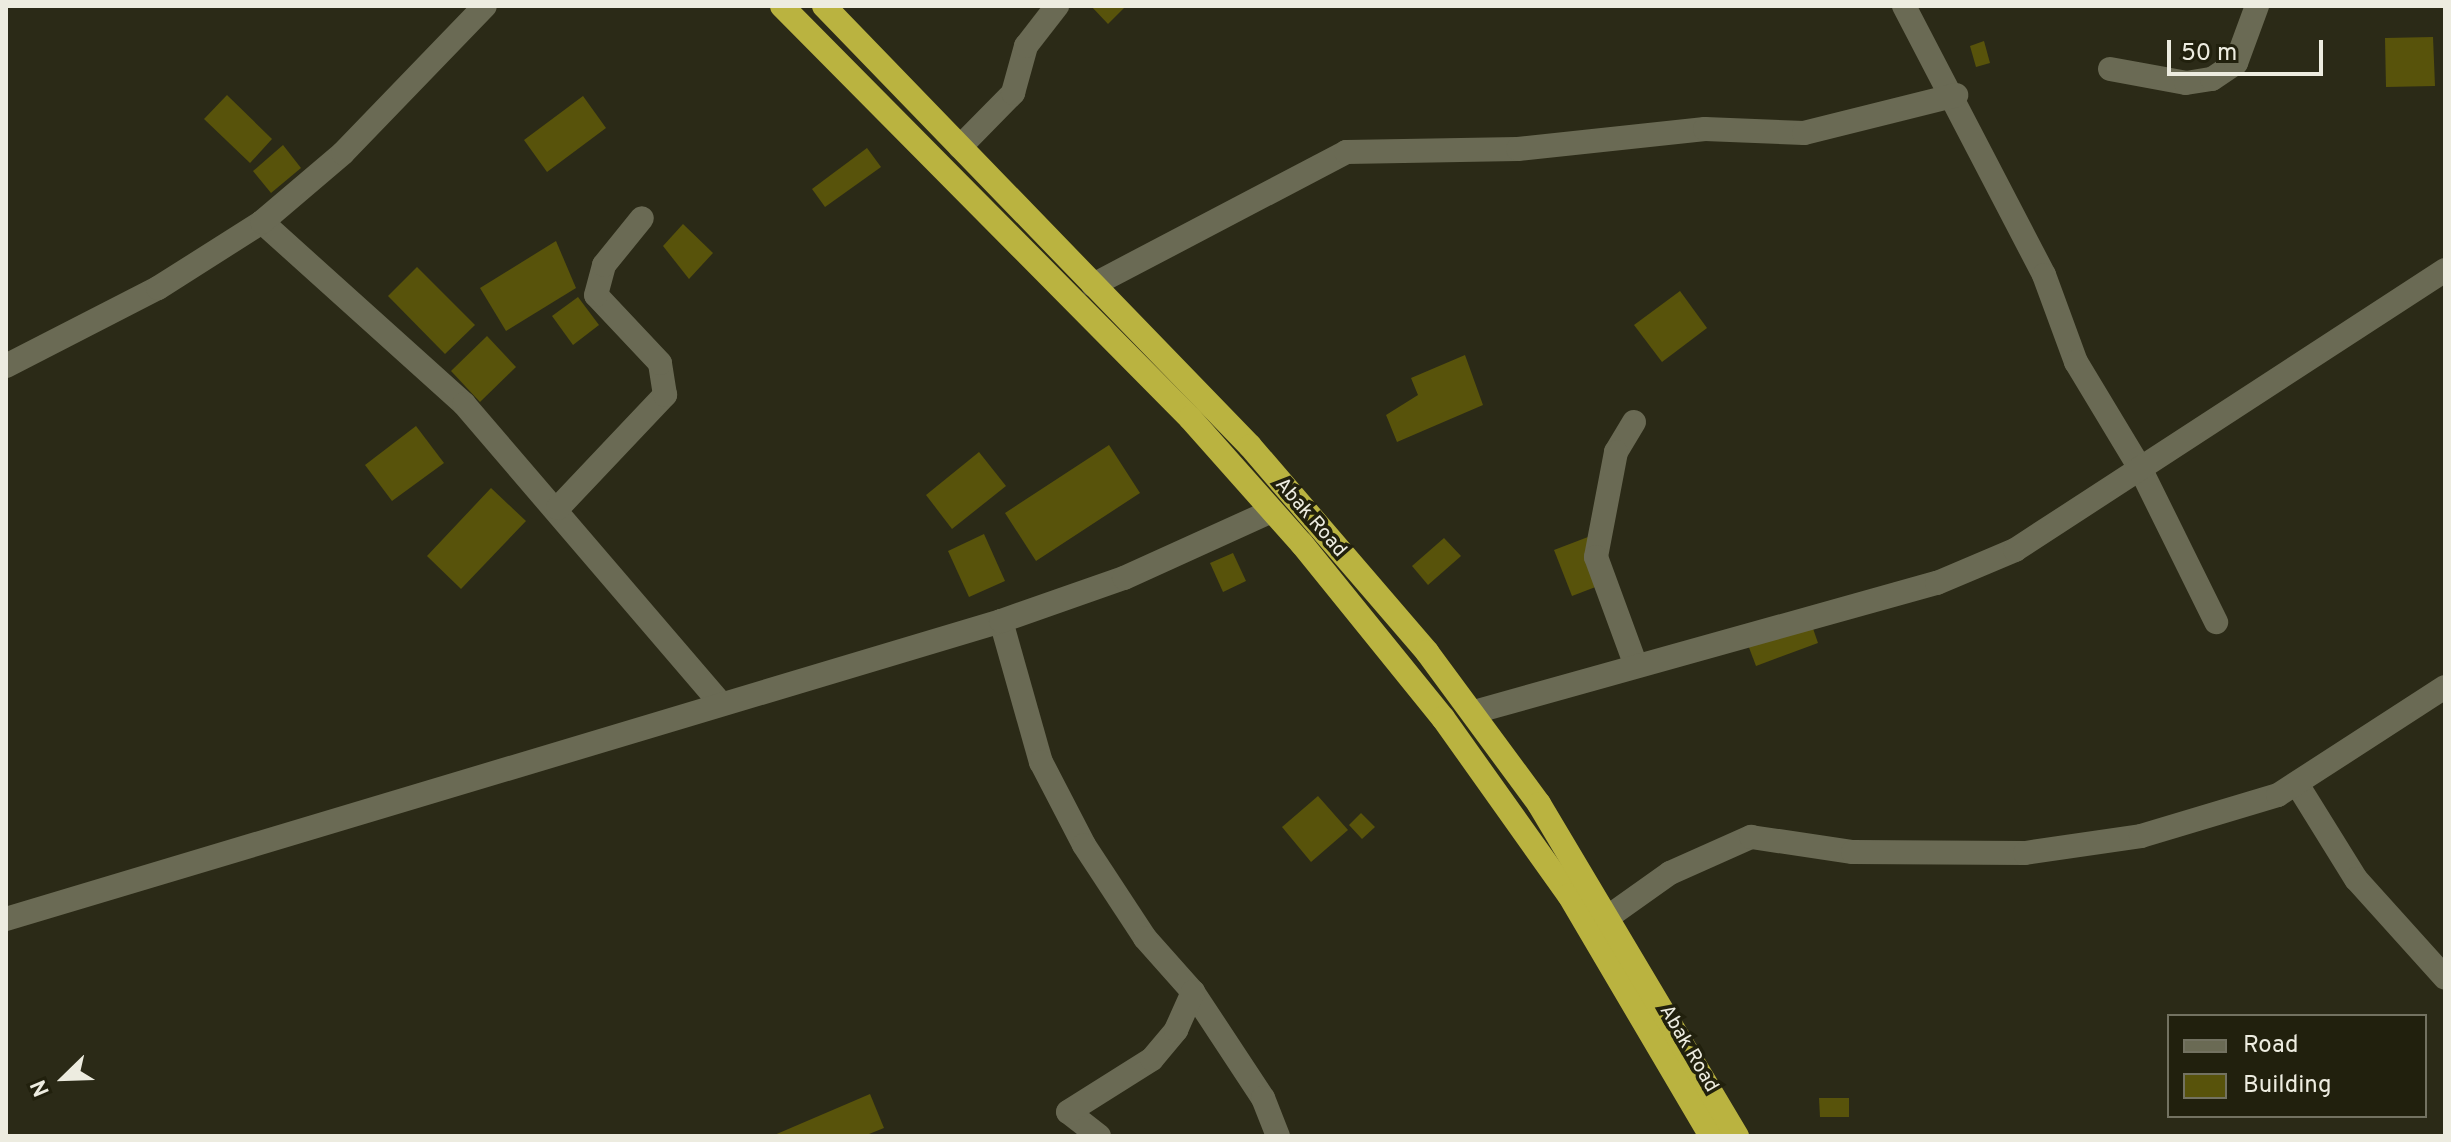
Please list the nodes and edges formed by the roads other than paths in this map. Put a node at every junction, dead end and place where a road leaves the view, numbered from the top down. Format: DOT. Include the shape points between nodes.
graph roads {
  1 [pos="485,6"];
  2 [pos="782,6"];
  3 [pos="824,6"];
  4 [pos="1057,6"];
  5 [pos="1904,6"];
  6 [pos="2257,6"];
  7 [pos="2110,69"];
  8 [pos="1956,95"];
  9 [pos="960,147"];
  10 [pos="642,218"];
  11 [pos="262,222"];
  12 [pos="2445,270"];
  13 [pos="1093,285"];
  14 [pos="6,366"];
  15 [pos="1634,422"];
  16 [pos="2140,468"];
  17 [pos="558,508"];
  18 [pos="1272,511"];
  19 [pos="1001,621"];
  20 [pos="2216,622"];
  21 [pos="1635,663"];
  22 [pos="2445,687"];
  23 [pos="721,704"];
  24 [pos="1474,712"];
  25 [pos="2297,784"];
  26 [pos="1608,917"];
  27 [pos="6,919"];
  28 [pos="2445,978"];
  29 [pos="1193,992"];
  30 [pos="1099,1136"];
  31 [pos="1278,1136"];
  32 [pos="1711,1136"];
  33 [pos="1737,1136"];
  1 -- 11 [label="street" via="343,153"];
  2 -- 18 [label="highway, Abak Road"];
  3 -- 9 [label="highway, Abak Road"];
  4 -- 9 [label="street" via="1023,52 1013,93"];
  5 -- 8 [label="street"];
  6 -- 7 [label="street" via="2253,32 2236,63 2212,79 2186,83"];
  8 -- 13 [label="street" via="1804,133 1705,129 1518,149 1346,152"];
  8 -- 16 [label="street" via="2044,275 2076,362"];
  9 -- 13 [label="highway, Abak Road"];
  10 -- 17 [label="street" via="604,265 596,295 660,363 665,395"];
  11 -- 14 [label="street" via="158,288"];
  11 -- 17 [label="street" via="464,404"];
  12 -- 16 [label="street"];
  13 -- 24 [label="highway, Abak Road" via="1250,446"];
  15 -- 21 [label="street" via="1616,452 1596,557"];
  16 -- 20 [label="street"];
  16 -- 21 [label="street" via="2015,550 1937,583"];
  17 -- 23 [label="street"];
  18 -- 19 [label="street" via="1124,578"];
  18 -- 32 [label="highway, Abak Road" via="1507,805 1577,907"];
  19 -- 23 [label="street"];
  19 -- 29 [label="street" via="1041,762 1084,845 1145,938"];
  21 -- 24 [label="street"];
  22 -- 25 [label="street"];
  23 -- 27 [label="street"];
  24 -- 26 [label="highway, Abak Road"];
  25 -- 26 [label="street" via="2141,836 2025,853 1853,852 1751,837 1670,873"];
  25 -- 28 [label="street" via="2356,879"];
  26 -- 33 [label="highway, Abak Road"];
  29 -- 30 [label="street" via="1176,1030 1152,1059 1068,1112"];
  29 -- 31 [label="street" via="1263,1098"];
}
